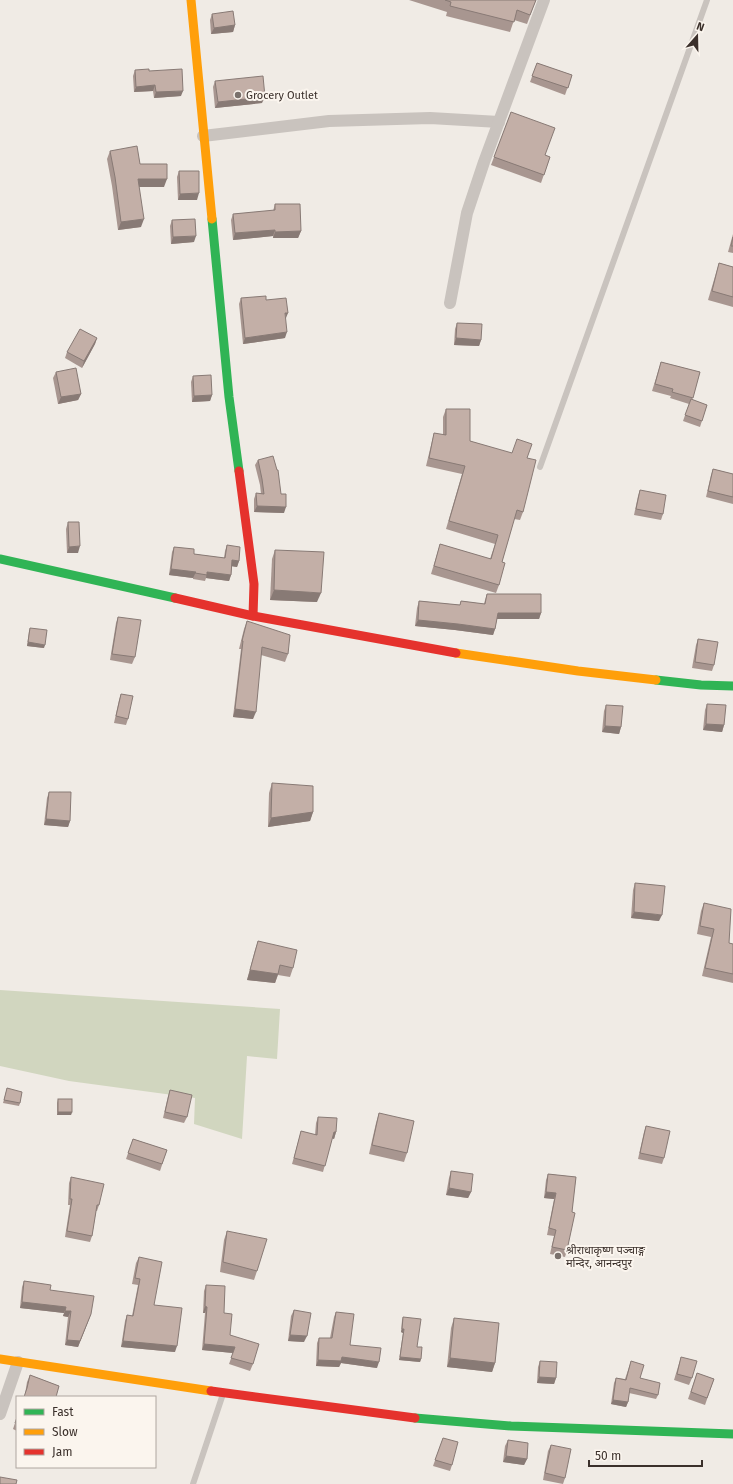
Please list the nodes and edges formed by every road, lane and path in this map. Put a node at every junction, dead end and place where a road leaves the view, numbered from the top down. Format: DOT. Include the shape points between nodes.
graph roads {
  1 [pos="191,0"];
  2 [pos="544,0"];
  3 [pos="707,0"];
  4 [pos="499,122"];
  5 [pos="203,136"];
  6 [pos="450,303"];
  7 [pos="540,468"];
  8 [pos="0,559"];
  9 [pos="253,616"];
  10 [pos="733,686"];
  11 [pos="0,1359"];
  12 [pos="18,1362"];
  13 [pos="223,1392"];
  14 [pos="0,1414"];
  15 [pos="733,1434"];
  16 [pos="193,1484"];
  1 -- 5 [label="street"];
  2 -- 4 [label="street"];
  3 -- 7 [label="lane"];
  4 -- 5 [label="street" via="430,118 329,120"];
  4 -- 6 [label="street" via="467,213"];
  5 -- 9 [label="street" via="229,397 254,584"];
  8 -- 9 [label="street"];
  9 -- 10 [label="street" via="462,654 646,679"];
  11 -- 12 [label="street"];
  12 -- 13 [label="street"];
  12 -- 14 [label="street"];
  13 -- 15 [label="street" via="450,1421 511,1426"];
  13 -- 16 [label="lane"];
}
